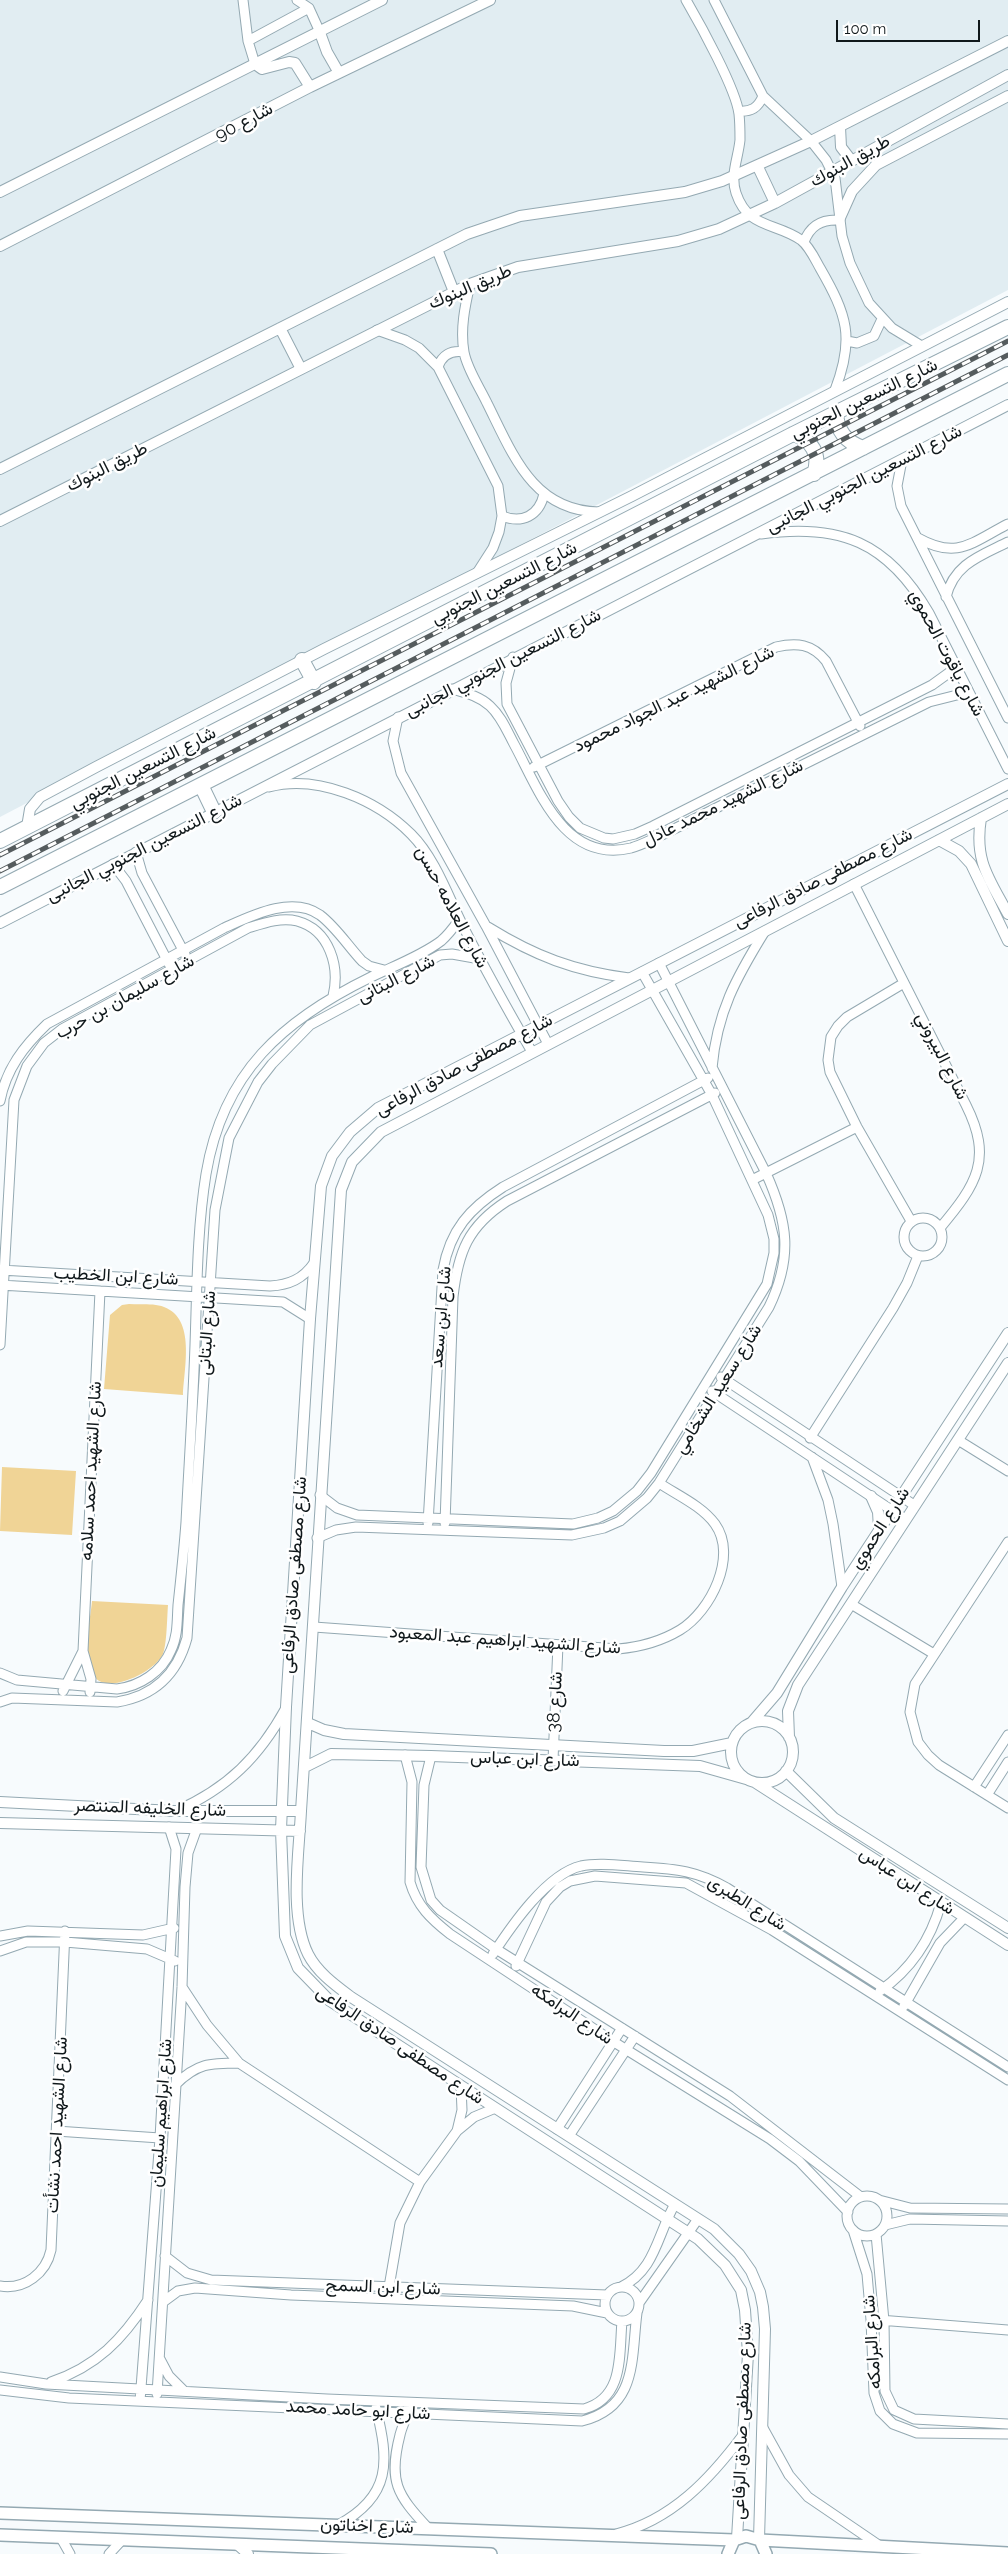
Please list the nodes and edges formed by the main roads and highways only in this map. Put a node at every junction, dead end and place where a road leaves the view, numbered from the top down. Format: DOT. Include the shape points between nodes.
graph roads {
  1 [pos="1008,327"];
  2 [pos="1008,374"];
  3 [pos="836,413"];
  4 [pos="793,434"];
  5 [pos="863,448"];
  6 [pos="814,474"];
  7 [pos="302,660"];
  8 [pos="314,682"];
  9 [pos="201,785"];
  10 [pos="214,812"];
  11 [pos="0,841"];
  12 [pos="0,887"];
  13 [pos="0,2512"];
  14 [pos="0,2535"];
  15 [pos="736,2539"];
  16 [pos="759,2540"];
  17 [pos="295,2550"];
  18 [pos="1008,2553"];
  19 [pos="492,2554"];
  20 [pos="728,2554"];
  21 [pos="766,2554"];
  1 -- 3 [label="highway, شارع التسعين الجنوبي"];
  2 -- 5 [label="highway"];
  3 -- 4 [label="highway, شارع التسعين الجنوبي"];
  3 -- 5 [label="highway" via="838,426 846,438"];
  4 -- 6 [label="highway" via="804,438 815,451"];
  4 -- 8 [label="highway, شارع التسعين الجنوبي"];
  5 -- 6 [label="highway"];
  6 -- 9 [label="highway"];
  7 -- 8 [label="highway"];
  8 -- 11 [label="highway, شارع التسعين الجنوبي"];
  9 -- 10 [label="highway"];
  9 -- 12 [label="highway"];
  13 -- 15 [label="main road, شارع اخناتون"];
  14 -- 17 [label="main road, شارع اخناتون" via="238,2544"];
  15 -- 16 [label="main road, شارع اخناتون" via="751,2536"];
  15 -- 20 [label="main road"];
  16 -- 18 [label="main road"];
  16 -- 21 [label="main road"];
  17 -- 19 [label="main road, شارع اخناتون"];
}
